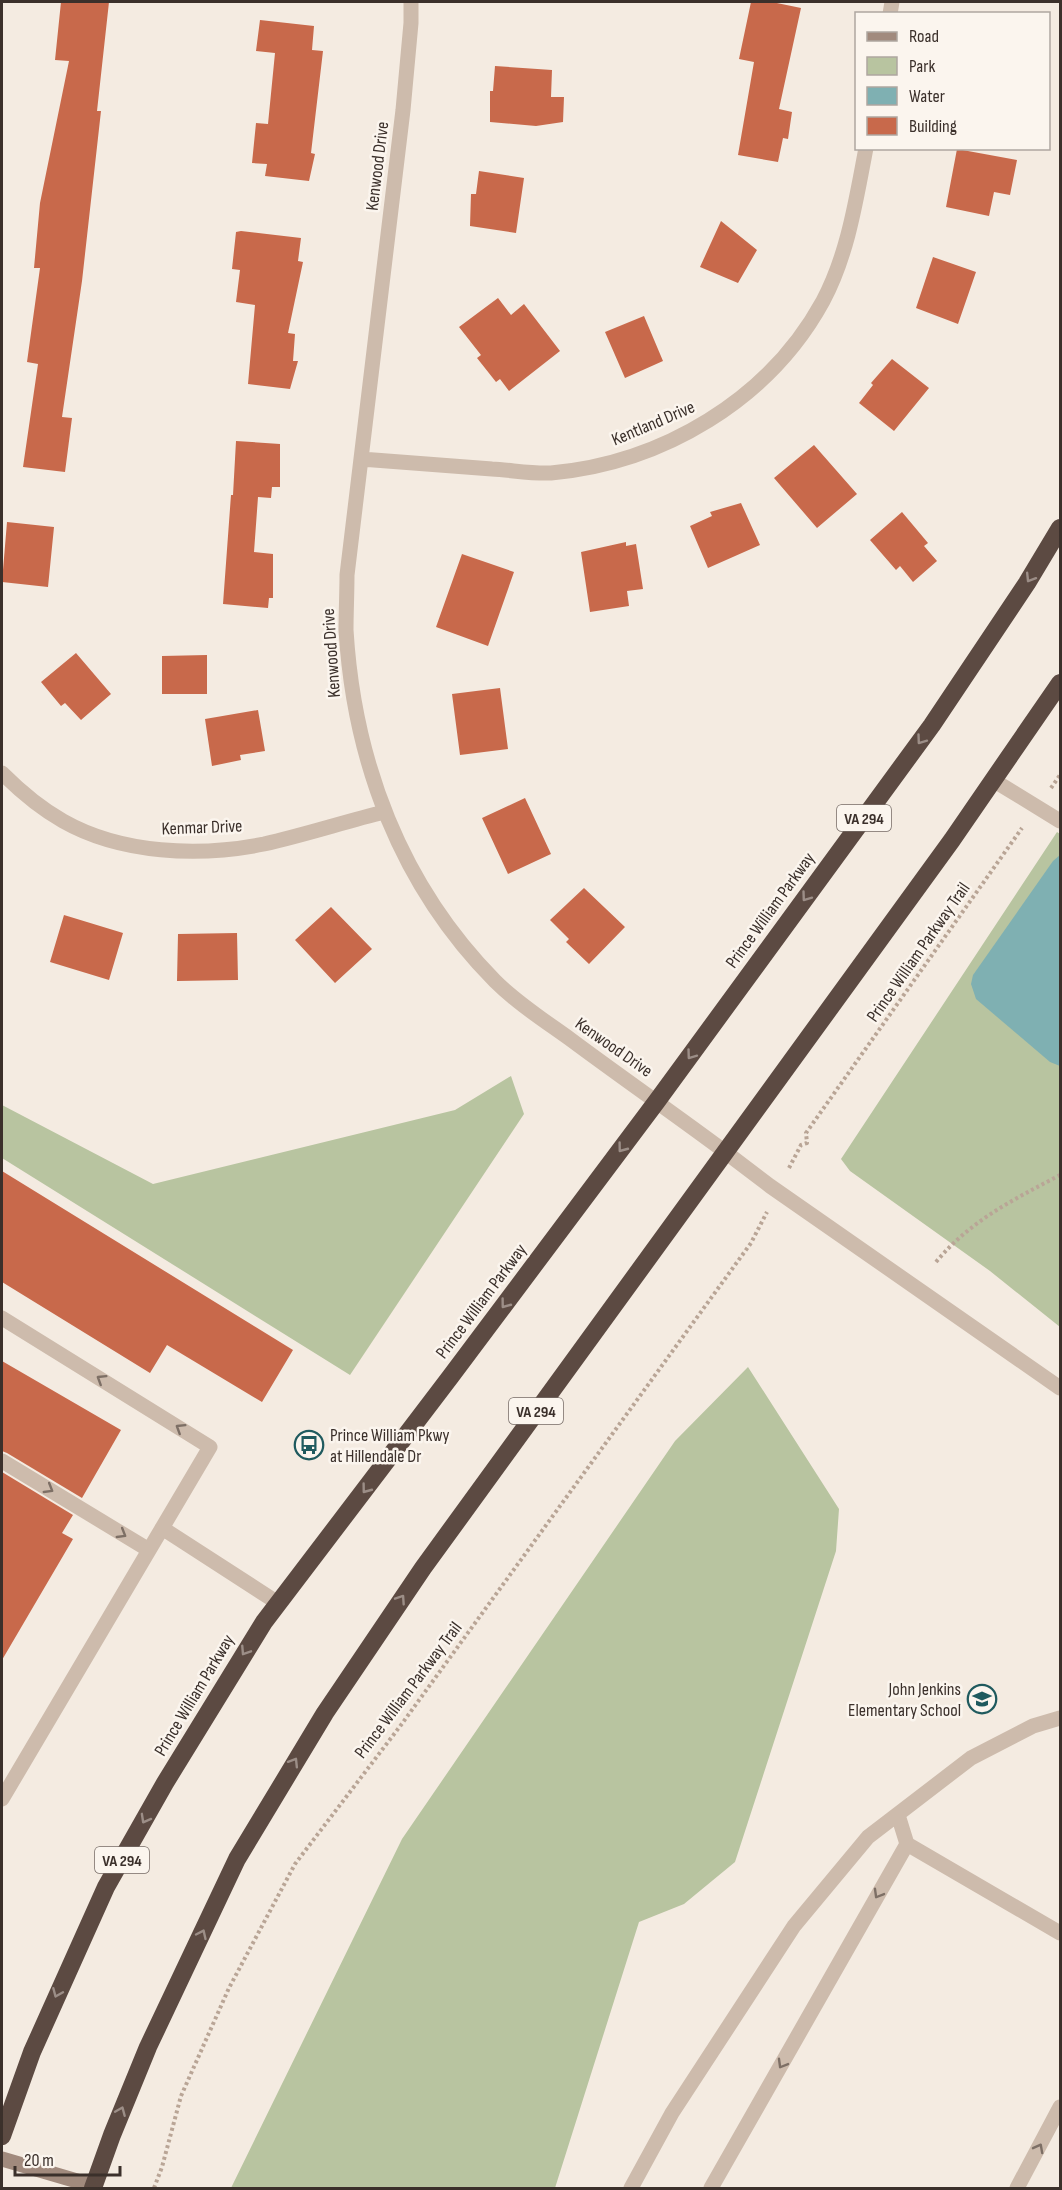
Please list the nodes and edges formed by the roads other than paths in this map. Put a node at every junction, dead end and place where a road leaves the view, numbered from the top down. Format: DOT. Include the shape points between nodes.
graph roads {
  1 [pos="411,2"];
  2 [pos="866,150"];
  3 [pos="361,459"];
  4 [pos="1060,528"];
  5 [pos="1060,683"];
  6 [pos="2,773"];
  7 [pos="993,780"];
  8 [pos="384,812"];
  9 [pos="1060,821"];
  10 [pos="657,1101"];
  11 [pos="724,1151"];
  12 [pos="2,1318"];
  13 [pos="1060,1388"];
  14 [pos="2,1461"];
  15 [pos="162,1528"];
  16 [pos="149,1550"];
  17 [pos="278,1603"];
  18 [pos="1060,1718"];
  19 [pos="2,1799"];
  20 [pos="898,1815"];
  21 [pos="907,1844"];
  22 [pos="1060,1934"];
  23 [pos="1060,2107"];
  24 [pos="2,2136"];
  25 [pos="2,2159"];
  26 [pos="93,2187"];
  27 [pos="632,2188"];
  28 [pos="711,2188"];
  29 [pos="1017,2188"];
  1 -- 3 [label="street, Kenwood Drive" via="403,110"];
  2 -- 3 [label="street, Kentland Drive" via="843,251 823,300 795,345 723,412 634,456 548,473"];
  3 -- 8 [label="street, Kenwood Drive" via="347,575 346,629 355,710"];
  4 -- 10 [label="highway, Prince William Parkway / VA 294, one-way" via="932,725"];
  5 -- 7 [label="highway, VA 294"];
  6 -- 8 [label="street, Kenmar Drive" via="24,795 64,822 107,840 163,850 219,850 264,844"];
  7 -- 9 [label="street"];
  7 -- 11 [label="highway, VA 294"];
  8 -- 10 [label="street, Kenwood Drive" via="413,875 450,931 496,982"];
  10 -- 11 [label="street, Kenwood Drive"];
  10 -- 17 [label="highway, Prince William Parkway / VA 294, one-way"];
  11 -- 13 [label="street, Kenwood Drive"];
  26 -- 11 [label="highway, VA 294, one-way" via="148,2046 237,1859 281,1784 423,1568"];
  15 -- 12 [label="street, one-way" via="210,1447"];
  14 -- 16 [label="street, one-way"];
  15 -- 16 [label="street"];
  15 -- 17 [label="street"];
  16 -- 19 [label="street"];
  17 -- 24 [label="highway, Prince William Parkway / VA 294, one-way" via="220,1691 106,1887 32,2052"];
  18 -- 20 [label="street" via="1033,1726 971,1758"];
  20 -- 21 [label="street"];
  20 -- 27 [label="street" via="868,1837 795,1926 672,2113"];
  21 -- 22 [label="street"];
  21 -- 28 [label="street, one-way"];
  29 -- 23 [label="street, one-way"];
  25 -- 26 [label="main road"];
}
